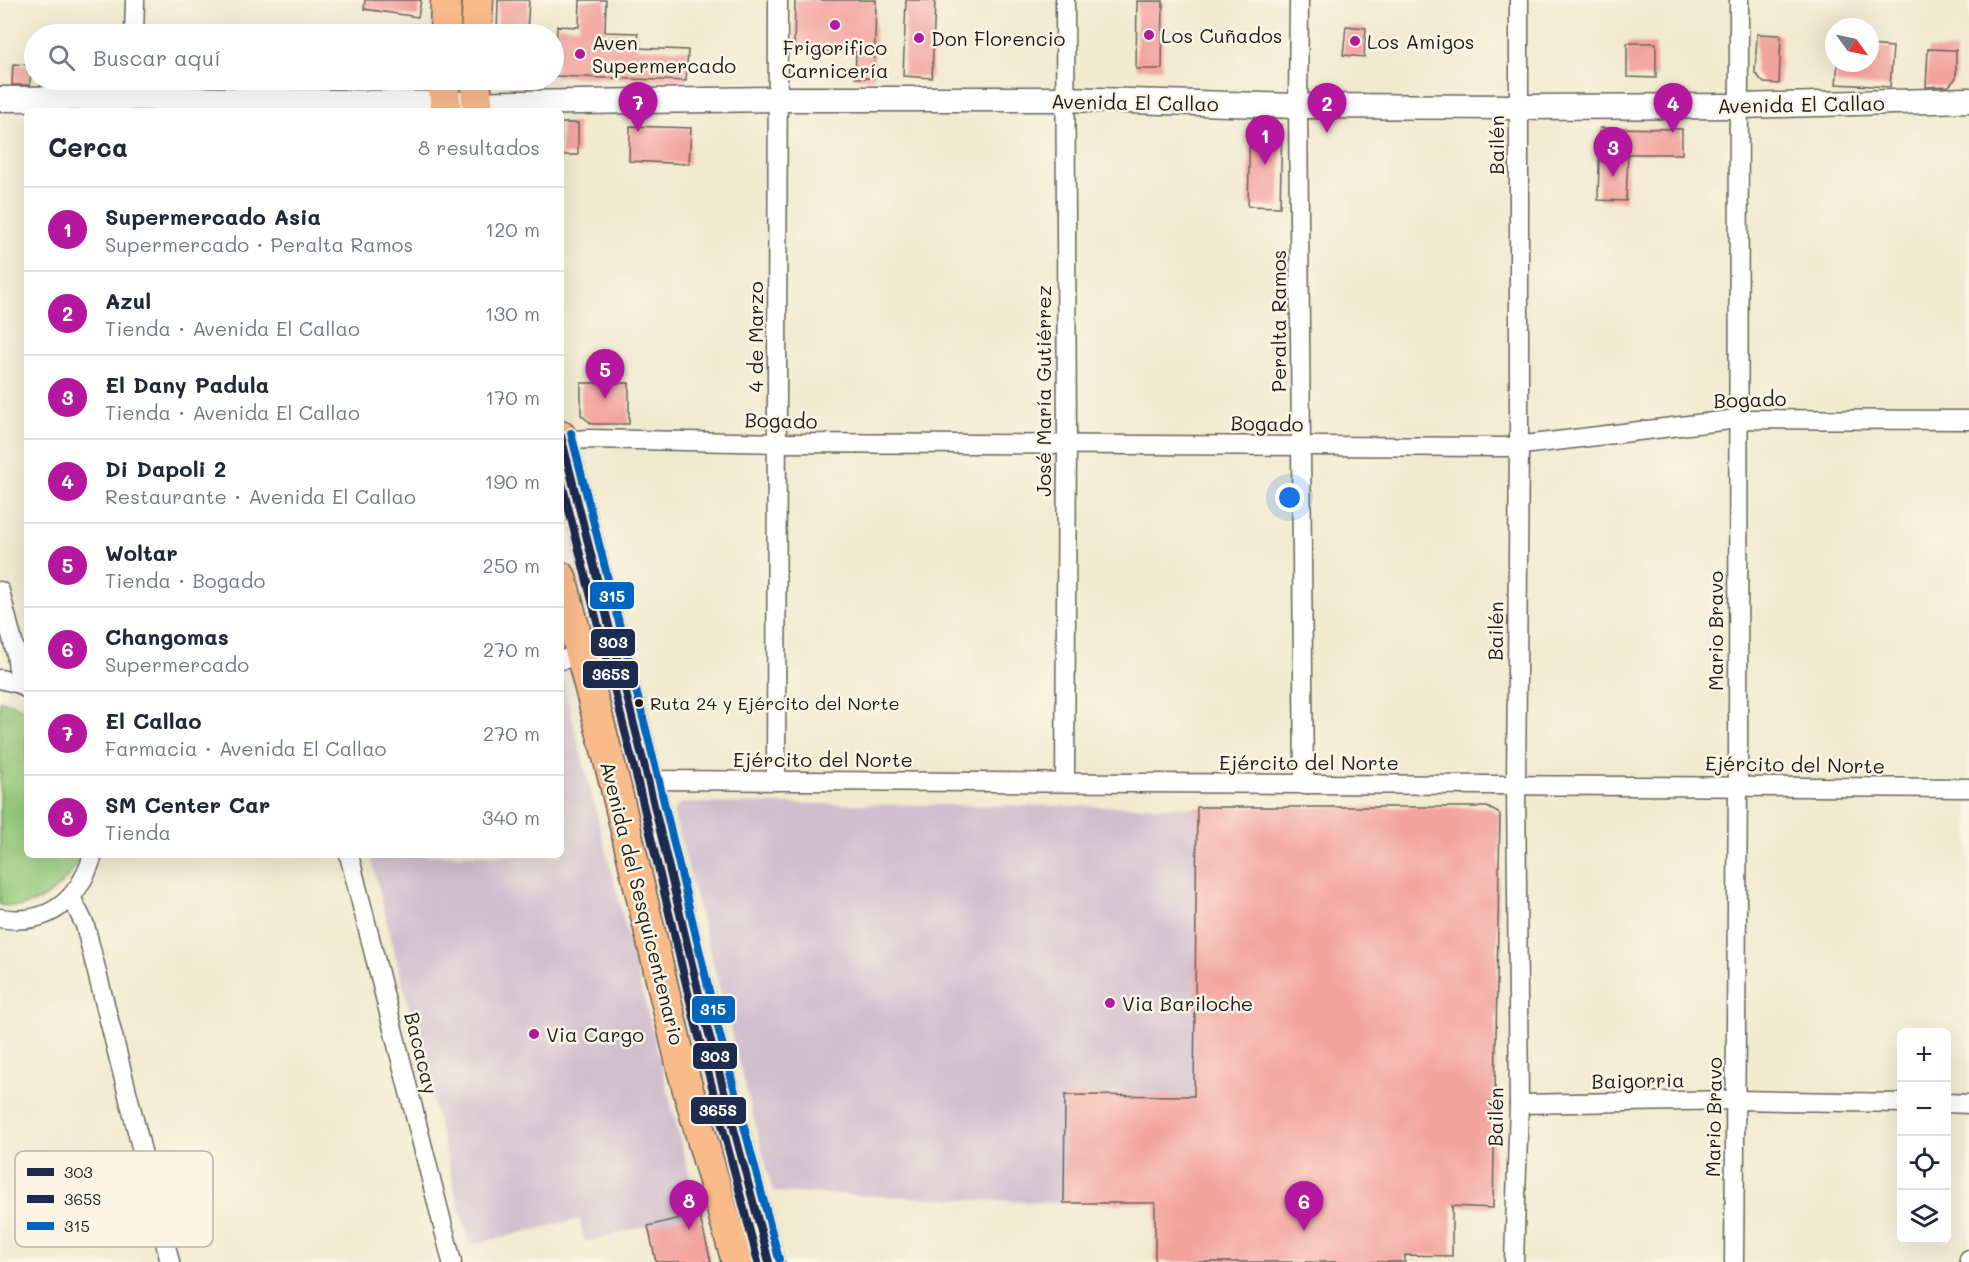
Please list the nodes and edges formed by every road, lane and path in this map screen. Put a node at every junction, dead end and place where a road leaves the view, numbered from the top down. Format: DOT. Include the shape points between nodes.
graph roads {
  1 [pos="135,0"];
  2 [pos="446,0"];
  3 [pos="478,0"];
  4 [pos="778,0"];
  5 [pos="1065,0"];
  6 [pos="1299,0"];
  7 [pos="1519,0"];
  8 [pos="1740,0"];
  9 [pos="134,24"];
  10 [pos="445,24"];
  11 [pos="477,24"];
  12 [pos="120,90"];
  13 [pos="135,90"];
  14 [pos="444,98"];
  15 [pos="476,98"];
  16 [pos="0,99"];
  17 [pos="778,99"];
  18 [pos="1064,99"];
  19 [pos="1969,100"];
  20 [pos="159,105"];
  21 [pos="1298,106"];
  22 [pos="1738,106"];
  23 [pos="1518,107"];
  24 [pos="1738,419"];
  25 [pos="1969,420"];
  26 [pos="564,439"];
  27 [pos="778,443"];
  28 [pos="1067,443"];
  29 [pos="1301,446"];
  30 [pos="1520,446"];
  31 [pos="564,447"];
  32 [pos="0,591"];
  33 [pos="564,601"];
  34 [pos="615,652"];
  35 [pos="571,658"];
  36 [pos="0,679"];
  37 [pos="24,686"];
  38 [pos="648,780"];
  39 [pos="776,781"];
  40 [pos="1065,782"];
  41 [pos="1304,785"];
  42 [pos="1516,785"];
  43 [pos="1738,786"];
  44 [pos="1969,788"];
  45 [pos="92,858"];
  46 [pos="350,858"];
  47 [pos="71,897"];
  48 [pos="0,918"];
  49 [pos="1736,1100"];
  50 [pos="1897,1103"];
  51 [pos="1951,1103"];
  52 [pos="1519,1104"];
  53 [pos="1969,1104"];
  54 [pos="142,1151"];
  55 [pos="166,1247"];
  56 [pos="170,1262"];
  57 [pos="452,1262"];
  58 [pos="737,1262"];
  59 [pos="769,1262"];
  60 [pos="1514,1262"];
  61 [pos="1734,1262"];
  1 -- 9 [label="street"];
  2 -- 10 [label="main road"];
  3 -- 11 [label="main road"];
  4 -- 17 [label="street, 4 de Marzo"];
  5 -- 18 [label="street, José María Gutiérrez"];
  6 -- 21 [label="street, Peralta Ramos"];
  7 -- 23 [label="street, Bailén"];
  8 -- 22 [label="street, Mario Bravo"];
  12 -- 16 [label="street, Avenida El Callao"];
  13 -- 20 [label="street, Avenida El Callao"];
  14 -- 15 [label="street, Avenida El Callao"];
  14 -- 20 [label="street, Avenida El Callao"];
  15 -- 17 [label="street, Avenida El Callao"];
  17 -- 18 [label="street, Avenida El Callao"];
  17 -- 27 [label="street, 4 de Marzo"];
  18 -- 21 [label="street, Avenida El Callao"];
  18 -- 28 [label="street, José María Gutiérrez"];
  19 -- 22 [label="street, Avenida El Callao"];
  21 -- 23 [label="street, Avenida El Callao"];
  21 -- 29 [label="street, Peralta Ramos"];
  22 -- 23 [label="street, Avenida El Callao"];
  22 -- 24 [label="street, Mario Bravo"];
  23 -- 30 [label="street, Bailén"];
  24 -- 25 [label="street, Bogado"];
  24 -- 30 [label="street, Bogado"];
  24 -- 43 [label="street, Mario Bravo"];
  26 -- 27 [label="street, Bogado"];
  27 -- 28 [label="street, Bogado"];
  27 -- 39 [label="street, 4 de Marzo"];
  28 -- 29 [label="street, Bogado"];
  28 -- 40 [label="street, José María Gutiérrez"];
  29 -- 30 [label="street, Bogado"];
  29 -- 41 [label="street, Peralta Ramos"];
  30 -- 42 [label="street, Bailén"];
  31 -- 34 [label="main road, Avenida del Sesquicentenario"];
  32 -- 37 [label="street"];
  33 -- 35 [label="main road, Avenida del Sesquicentenario"];
  34 -- 35 [label="street"];
  34 -- 38 [label="main road, Avenida del Sesquicentenario"];
  35 -- 58 [label="main road, Avenida del Sesquicentenario" via="615,784 683,1072"];
  36 -- 37 [label="street"];
  38 -- 39 [label="street, Ejército del Norte"];
  38 -- 59 [label="main road, Avenida del Sesquicentenario"];
  39 -- 40 [label="street, Ejército del Norte"];
  40 -- 41 [label="street, Ejército del Norte"];
  41 -- 42 [label="street, Ejército del Norte"];
  42 -- 43 [label="street, Ejército del Norte"];
  42 -- 52 [label="street, Bailén"];
  43 -- 44 [label="street, Ejército del Norte"];
  43 -- 49 [label="street, Mario Bravo"];
  45 -- 47 [label="street" via="88,872"];
  46 -- 57 [label="street, Bacacay"];
  47 -- 48 [label="street" via="46,915"];
  47 -- 54 [label="street" via="85,926"];
  49 -- 50 [label="street, Baigorria"];
  49 -- 52 [label="street, Baigorria"];
  49 -- 61 [label="street, Mario Bravo"];
  51 -- 53 [label="street"];
  52 -- 60 [label="street, Bailén"];
  55 -- 56 [label="street"];
}
